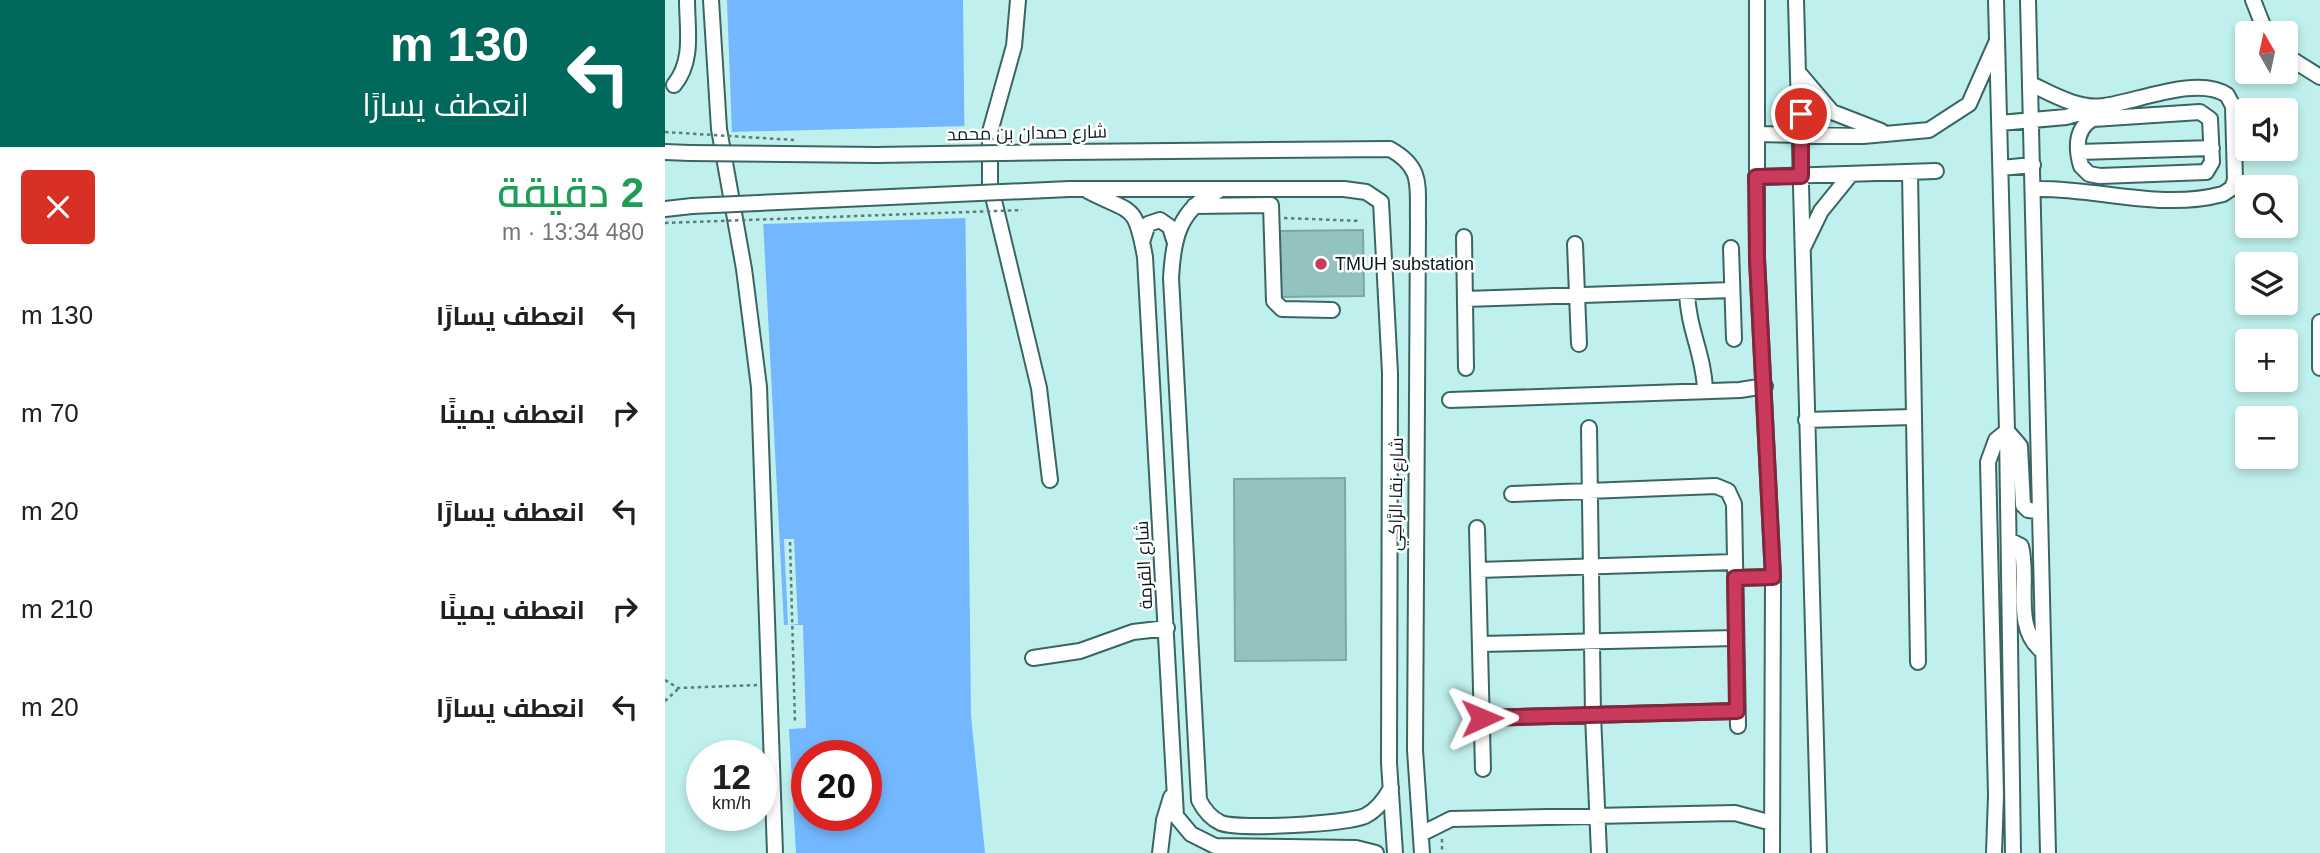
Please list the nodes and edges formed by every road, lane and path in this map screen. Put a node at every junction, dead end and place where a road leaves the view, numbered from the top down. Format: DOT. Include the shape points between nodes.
graph roads {
  1 [pos="687,0"];
  2 [pos="711,0"];
  3 [pos="1018,0"];
  4 [pos="1757,0"];
  5 [pos="1796,0"];
  6 [pos="1996,0"];
  7 [pos="2028,0"];
  8 [pos="2253,0"];
  9 [pos="2261,21"];
  10 [pos="712,25"];
  11 [pos="687,26"];
  12 [pos="1997,39"];
  13 [pos="2298,63"];
  14 [pos="1799,73"];
  15 [pos="2320,77"];
  16 [pos="2031,84"];
  17 [pos="674,85"];
  18 [pos="2126,99"];
  19 [pos="2102,106"];
  20 [pos="2141,115"];
  21 [pos="2032,120"];
  22 [pos="2000,123"];
  23 [pos="665,132"];
  24 [pos="1758,134"];
  25 [pos="1888,134"];
  26 [pos="1801,135"];
  27 [pos="1000,138"];
  28 [pos="987,139"];
  29 [pos="802,140"];
  30 [pos="2212,148"];
  31 [pos="1390,149"];
  32 [pos="665,152"];
  33 [pos="2079,152"];
  34 [pos="2033,165"];
  35 [pos="2001,168"];
  36 [pos="1936,171"];
  37 [pos="1910,172"];
  38 [pos="1851,174"];
  39 [pos="2119,175"];
  40 [pos="1801,176"];
  41 [pos="1756,177"];
  42 [pos="1076,189"];
  43 [pos="2034,189"];
  44 [pos="1220,190"];
  45 [pos="2106,196"];
  46 [pos="1194,206"];
  47 [pos="665,209"];
  48 [pos="1022,210"];
  49 [pos="1271,211"];
  50 [pos="1361,221"];
  51 [pos="665,223"];
  52 [pos="1464,237"];
  53 [pos="1174,240"];
  54 [pos="1142,242"];
  55 [pos="1575,244"];
  56 [pos="1731,248"];
  57 [pos="1801,254"];
  58 [pos="1732,290"];
  59 [pos="1687,292"];
  60 [pos="1577,295"];
  61 [pos="1465,299"];
  62 [pos="1332,310"];
  63 [pos="2320,323"];
  64 [pos="1734,338"];
  65 [pos="1579,344"];
  66 [pos="1466,368"];
  67 [pos="2320,368"];
  68 [pos="1705,390"];
  69 [pos="1765,390"];
  70 [pos="1450,400"];
  71 [pos="1912,417"];
  72 [pos="1806,420"];
  73 [pos="1590,428"];
  74 [pos="2007,431"];
  75 [pos="1050,480"];
  76 [pos="1590,492"];
  77 [pos="1512,494"];
  78 [pos="2038,511"];
  79 [pos="1477,527"];
  80 [pos="2009,540"];
  81 [pos="790,542"];
  82 [pos="1735,562"];
  83 [pos="1591,567"];
  84 [pos="1478,570"];
  85 [pos="1773,577"];
  86 [pos="1735,578"];
  87 [pos="1167,628"];
  88 [pos="1735,638"];
  89 [pos="1592,641"];
  90 [pos="1480,644"];
  91 [pos="2042,651"];
  92 [pos="1033,657"];
  93 [pos="1918,662"];
  94 [pos="665,680"];
  95 [pos="760,684"];
  96 [pos="678,688"];
  97 [pos="665,701"];
  98 [pos="1594,715"];
  99 [pos="1482,718"];
  100 [pos="795,723"];
  101 [pos="1483,769"];
  102 [pos="1391,788"];
  103 [pos="1173,793"];
  104 [pos="1598,816"];
  105 [pos="1772,823"];
  106 [pos="1305,824"];
  107 [pos="1421,834"];
  108 [pos="1319,848"];
  109 [pos="1256,850"];
  110 [pos="775,853"];
  111 [pos="1160,853"];
  112 [pos="1376,853"];
  113 [pos="1395,853"];
  114 [pos="1422,853"];
  115 [pos="1599,853"];
  116 [pos="1772,853"];
  117 [pos="1819,853"];
  118 [pos="1994,853"];
  119 [pos="2013,853"];
  120 [pos="2048,853"];
  1 -- 11 [label="street"];
  2 -- 10 [label="street"];
  3 -- 75 [label="street" via="1014,46 990,132 990,184 1039,388"];
  4 -- 24 [label="street"];
  5 -- 14 [label="street"];
  6 -- 12 [label="street"];
  7 -- 16 [label="street"];
  8 -- 9 [label="street"];
  10 -- 11 [label="street"];
  10 -- 110 [label="street" via="719,129 759,387"];
  11 -- 17 [label="street" via="687,63"];
  12 -- 22 [label="street"];
  12 -- 25 [label="street" via="1969,104 1929,130"];
  13 -- 15 [label="street"];
  14 -- 25 [label="street" via="1832,112"];
  14 -- 26 [label="street"];
  16 -- 19 [label="street" via="2060,98"];
  16 -- 21 [label="street"];
  18 -- 19 [label="street"];
  18 -- 20 [label="street"];
  18 -- 45 [label="street" via="2190,90 2227,95 2233,106 2235,180 2228,192 2218,195 2142,200"];
  19 -- 21 [label="street" via="2066,117"];
  20 -- 30 [label="street" via="2204,113 2210,119"];
  20 -- 33 [label="street" via="2088,121 2078,135"];
  21 -- 22 [label="street"];
  21 -- 34 [label="street"];
  22 -- 35 [label="street"];
  23 -- 29 [label="path, bridge"];
  24 -- 26 [label="street"];
  24 -- 41 [label="street"];
  25 -- 26 [label="street"];
  26 -- 40 [label="street"];
  27 -- 28 [label="path, bridge"];
  30 -- 33 [label="street"];
  30 -- 39 [label="street" via="2212,165 2206,172"];
  31 -- 32 [label="street, شارع حمدان بن محمد, bridge" via="876,155"];
  31 -- 107 [label="street, شارع نِقا الرَّاكِي" via="1412,163 1417,180 1415,750"];
  33 -- 39 [label="street" via="2081,166 2089,174"];
  34 -- 35 [label="street"];
  34 -- 43 [label="street"];
  35 -- 74 [label="street"];
  36 -- 37 [label="street"];
  37 -- 38 [label="street"];
  37 -- 71 [label="street"];
  38 -- 40 [label="street"];
  38 -- 57 [label="street" via="1821,211"];
  39 -- 45 [label="street"];
  40 -- 41 [label="street"];
  40 -- 57 [label="street"];
  41 -- 69 [label="street"];
  42 -- 44 [label="street"];
  42 -- 47 [label="street, bridge"];
  42 -- 54 [label="street, شارع القرمة" via="1128,209"];
  43 -- 45 [label="street" via="2075,189"];
  43 -- 78 [label="street"];
  44 -- 46 [label="street"];
  44 -- 102 [label="street, شارع نِقا الرَّاكِي" via="1344,189 1366,192 1381,201 1390,373"];
  46 -- 49 [label="street"];
  46 -- 53 [label="street"];
  48 -- 51 [label="path, bridge"];
  49 -- 50 [label="path"];
  49 -- 62 [label="street" via="1274,301 1282,309"];
  52 -- 61 [label="street"];
  53 -- 54 [label="street" via="1168,224 1155,220 1145,228"];
  53 -- 106 [label="street" via="1171,317 1199,800 1206,813 1225,824"];
  54 -- 87 [label="street, شارع القرمة" via="1149,294"];
  55 -- 60 [label="street"];
  56 -- 58 [label="street"];
  57 -- 72 [label="street"];
  58 -- 59 [label="street"];
  58 -- 64 [label="street"];
  59 -- 60 [label="street"];
  59 -- 68 [label="street" via="1689,324"];
  60 -- 61 [label="street"];
  60 -- 65 [label="street"];
  61 -- 66 [label="street"];
  63 -- 67 [label="street"];
  68 -- 69 [label="street"];
  68 -- 70 [label="street"];
  69 -- 85 [label="street"];
  71 -- 72 [label="street"];
  71 -- 93 [label="street"];
  72 -- 117 [label="street"];
  73 -- 76 [label="street"];
  74 -- 78 [label="street" via="2019,446 2023,505"];
  74 -- 80 [label="street"];
  74 -- 118 [label="street" via="1996,440 1988,462"];
  76 -- 77 [label="street"];
  76 -- 82 [label="street" via="1724,489 1734,504"];
  76 -- 83 [label="street"];
  78 -- 91 [label="street"];
  79 -- 84 [label="street"];
  80 -- 91 [label="street" via="2021,546 2026,623 2031,639"];
  80 -- 119 [label="street"];
  81 -- 100 [label="path"];
  82 -- 83 [label="street"];
  82 -- 86 [label="street"];
  83 -- 84 [label="street"];
  83 -- 89 [label="street"];
  84 -- 90 [label="street"];
  85 -- 86 [label="street"];
  85 -- 105 [label="street"];
  86 -- 88 [label="street"];
  87 -- 92 [label="street" via="1133,632 1080,651"];
  87 -- 103 [label="street, شارع القرمة"];
  88 -- 89 [label="street"];
  88 -- 98 [label="street" via="1737,718"];
  89 -- 90 [label="street"];
  89 -- 98 [label="street"];
  90 -- 99 [label="street"];
  91 -- 120 [label="street"];
  94 -- 96 [label="path"];
  95 -- 96 [label="path"];
  96 -- 97 [label="path"];
  98 -- 99 [label="street"];
  98 -- 104 [label="street"];
  99 -- 101 [label="street"];
  102 -- 106 [label="street" via="1366,816"];
  102 -- 113 [label="street, شارع نِقا الرَّاكِي"];
  103 -- 109 [label="street, شارع القرمة" via="1176,816 1198,839 1215,846"];
  103 -- 111 [label="street"];
  104 -- 105 [label="street" via="1735,813"];
  104 -- 107 [label="street" via="1451,819"];
  104 -- 115 [label="street"];
  105 -- 116 [label="street"];
  106 -- 108 [label="street" via="1325,833"];
  107 -- 114 [label="street, شارع نِقا الرَّاكِي"];
  108 -- 109 [label="street, شارع القرمة"];
  108 -- 112 [label="street, شارع القرمة"];
}
